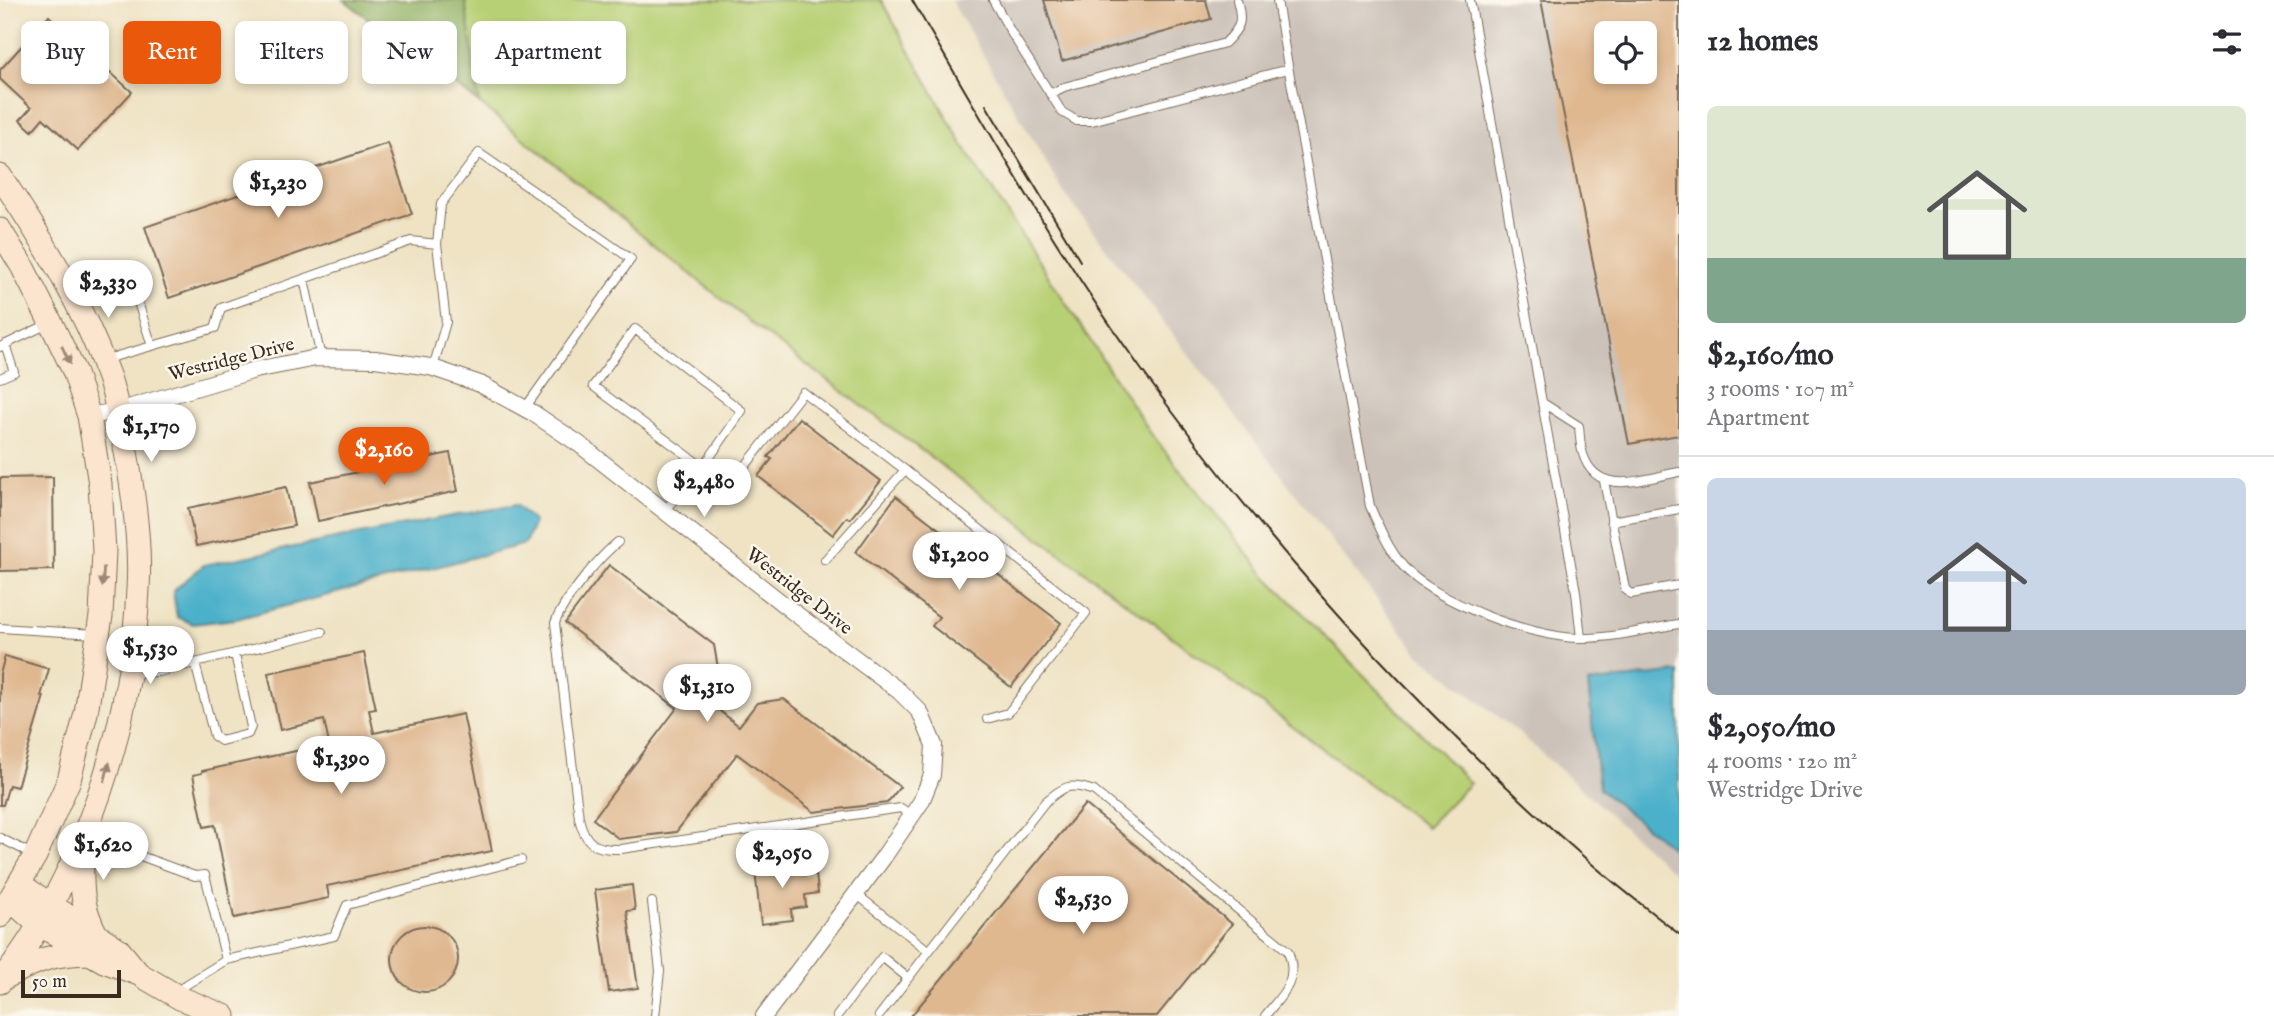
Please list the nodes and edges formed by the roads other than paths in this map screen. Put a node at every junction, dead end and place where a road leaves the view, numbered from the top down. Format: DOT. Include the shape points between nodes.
graph roads {
  1 [pos="993,0"];
  2 [pos="1237,0"];
  3 [pos="1277,0"];
  4 [pos="1470,0"];
  5 [pos="1288,69"];
  6 [pos="1051,94"];
  7 [pos="0,176"];
  8 [pos="0,230"];
  9 [pos="437,244"];
  10 [pos="129,274"];
  11 [pos="304,279"];
  12 [pos="51,323"];
  13 [pos="2,346"];
  14 [pos="152,346"];
  15 [pos="321,358"];
  16 [pos="102,361"];
  17 [pos="433,368"];
  18 [pos="0,378"];
  19 [pos="1543,403"];
  20 [pos="525,408"];
  21 [pos="118,411"];
  22 [pos="89,416"];
  23 [pos="703,467"];
  24 [pos="905,470"];
  25 [pos="1679,472"];
  26 [pos="1604,481"];
  27 [pos="729,487"];
  28 [pos="1679,509"];
  29 [pos="664,511"];
  30 [pos="1611,521"];
  31 [pos="618,542"];
  32 [pos="825,560"];
  33 [pos="1679,585"];
  34 [pos="1679,624"];
  35 [pos="0,628"];
  36 [pos="322,632"];
  37 [pos="98,634"];
  38 [pos="1581,638"];
  39 [pos="235,654"];
  40 [pos="195,663"];
  41 [pos="129,673"];
  42 [pos="987,719"];
  43 [pos="912,816"];
  44 [pos="83,835"];
  45 [pos="0,838"];
  46 [pos="35,856"];
  47 [pos="521,860"];
  48 [pos="856,894"];
  49 [pos="10,900"];
  50 [pos="652,902"];
  51 [pos="44,915"];
  52 [pos="93,944"];
  53 [pos="929,951"];
  54 [pos="226,960"];
  55 [pos="908,978"];
  56 [pos="1,981"];
  57 [pos="180,998"];
  58 [pos="224,1016"];
  59 [pos="655,1016"];
  60 [pos="764,1016"];
  61 [pos="837,1016"];
  62 [pos="879,1016"];
  63 [pos="1265,1016"];
  1 -- 6 [label="lane"];
  2 -- 6 [label="lane" via="1241,17 1237,31 1225,43"];
  3 -- 5 [label="lane"];
  4 -- 19 [label="lane"];
  5 -- 6 [label="lane" via="1092,121 1076,121 1062,112"];
  5 -- 38 [label="lane" via="1370,506 1387,545 1405,569 1456,604 1529,630"];
  7 -- 16 [label="main road" via="48,249"];
  8 -- 12 [label="main road"];
  9 -- 11 [label="lane" via="411,241"];
  9 -- 17 [label="lane" via="446,322"];
  9 -- 20 [label="lane" via="441,204 479,153 631,259"];
  10 -- 14 [label="lane"];
  11 -- 14 [label="lane" via="221,308 215,328"];
  11 -- 15 [label="lane"];
  12 -- 13 [label="lane"];
  12 -- 22 [label="main road, one-way"];
  13 -- 18 [label="lane" via="14,372"];
  14 -- 16 [label="lane"];
  15 -- 17 [label="street, Westridge Drive" via="375,359"];
  15 -- 21 [label="street, Westridge Drive" via="255,369"];
  16 -- 21 [label="main road"];
  17 -- 20 [label="street, Westridge Drive" via="480,384"];
  19 -- 26 [label="lane" via="1579,426 1583,454 1591,470"];
  19 -- 38 [label="lane"];
  20 -- 29 [label="street, Westridge Drive"];
  21 -- 22 [label="street, Westridge Drive"];
  21 -- 41 [label="main road" via="131,480 139,588"];
  22 -- 37 [label="main road, one-way" via="104,551"];
  23 -- 23 [label="lane" via="742,411 635,329 593,386"];
  23 -- 29 [label="lane"];
  24 -- 27 [label="lane" via="803,392"];
  24 -- 32 [label="lane"];
  24 -- 42 [label="lane" via="1086,613 1008,713"];
  25 -- 26 [label="lane" via="1620,483"];
  26 -- 30 [label="lane"];
  28 -- 30 [label="lane"];
  29 -- 43 [label="street, Westridge Drive" via="899,691 920,712 934,745 932,775"];
  30 -- 33 [label="lane" via="1625,589 1631,594"];
  31 -- 43 [label="lane" via="555,622 579,818 588,841 621,849 901,808"];
  34 -- 38 [label="lane"];
  35 -- 37 [label="lane"];
  36 -- 39 [label="lane"];
  37 -- 46 [label="main road" via="86,713 69,780"];
  39 -- 40 [label="lane"];
  39 -- 40 [label="lane" via="251,727 248,734 220,741 214,736"];
  40 -- 41 [label="lane" via="158,673"];
  44 -- 41 [label="main road, one-way" via="102,791"];
  43 -- 48 [label="street, Westridge Drive"];
  44 -- 51 [label="main road"];
  44 -- 52 [label="main road" via="81,895"];
  44 -- 54 [label="lane" via="195,876 205,875"];
  45 -- 46 [label="lane"];
  46 -- 49 [label="main road"];
  47 -- 54 [label="lane" via="347,905 334,936"];
  48 -- 53 [label="lane"];
  48 -- 60 [label="street, Westridge Drive"];
  49 -- 51 [label="main road"];
  50 -- 59 [label="lane" via="660,971"];
  51 -- 52 [label="main road"];
  51 -- 56 [label="main road"];
  52 -- 56 [label="main road" via="35,961"];
  52 -- 57 [label="main road" via="104,961 139,974"];
  53 -- 55 [label="lane"];
  53 -- 63 [label="lane" via="1045,802 1077,785 1094,791 1288,951 1293,966 1290,984"];
  54 -- 57 [label="lane" via="184,986"];
  55 -- 61 [label="lane" via="882,957"];
  55 -- 62 [label="lane"];
  57 -- 58 [label="main road"];
}
